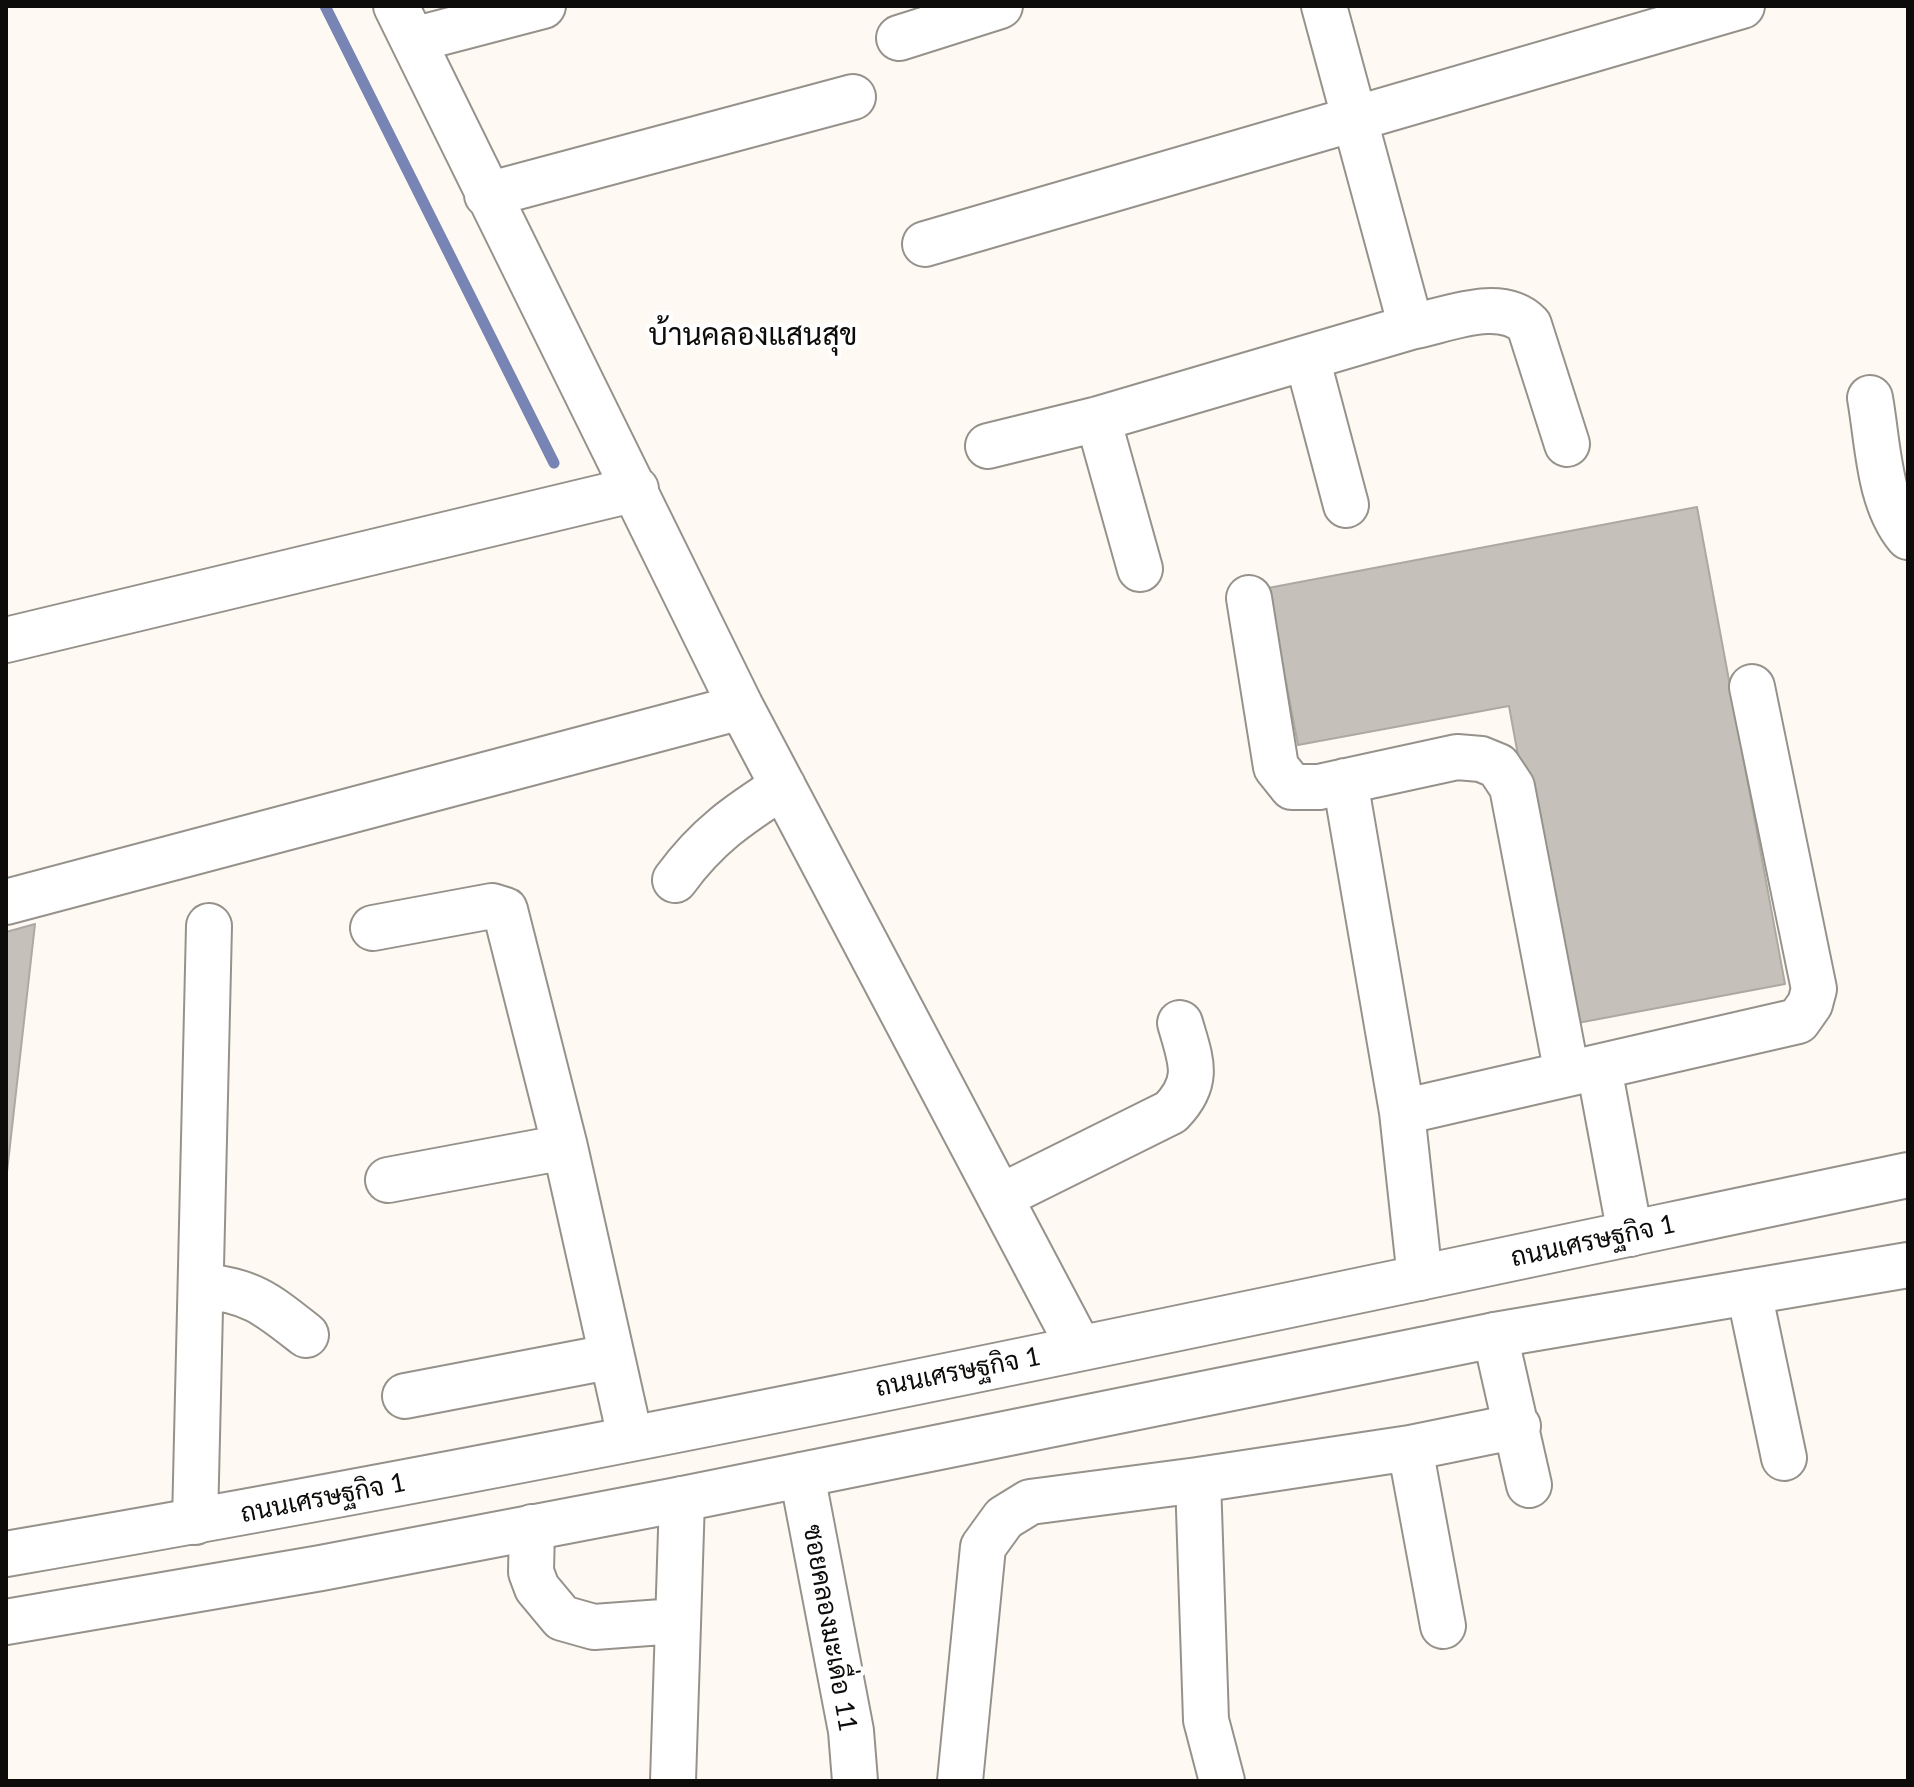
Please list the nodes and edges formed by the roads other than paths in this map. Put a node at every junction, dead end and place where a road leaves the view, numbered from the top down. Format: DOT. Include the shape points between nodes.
graph roads {
  1 [pos="543,6"];
  2 [pos="1000,6"];
  3 [pos="1324,6"];
  4 [pos="1742,6"];
  5 [pos="405,23"];
  6 [pos="899,38"];
  7 [pos="853,97"];
  8 [pos="1355,118"];
  9 [pos="487,195"];
  10 [pos="925,244"];
  11 [pos="1411,327"];
  12 [pos="1307,358"];
  13 [pos="1870,398"];
  14 [pos="1098,419"];
  15 [pos="1567,444"];
  16 [pos="988,446"];
  17 [pos="636,489"];
  18 [pos="1346,505"];
  19 [pos="1908,537"];
  20 [pos="1140,569"];
  21 [pos="1249,598"];
  22 [pos="6,640"];
  23 [pos="1752,687"];
  24 [pos="741,707"];
  25 [pos="1345,781"];
  26 [pos="783,786"];
  27 [pos="675,880"];
  28 [pos="6,902"];
  29 [pos="209,926"];
  30 [pos="373,928"];
  31 [pos="1180,1023"];
  32 [pos="1583,1071"];
  33 [pos="1402,1112"];
  34 [pos="565,1147"];
  35 [pos="1908,1175"];
  36 [pos="388,1180"];
  37 [pos="1002,1196"];
  38 [pos="1630,1234"];
  39 [pos="1908,1265"];
  40 [pos="1420,1278"];
  41 [pos="201,1286"];
  42 [pos="1749,1292"];
  43 [pos="306,1335"];
  44 [pos="1495,1335"];
  45 [pos="1079,1347"];
  46 [pos="609,1357"];
  47 [pos="405,1396"];
  48 [pos="1518,1426"];
  49 [pos="630,1437"];
  50 [pos="1410,1448"];
  51 [pos="1784,1458"];
  52 [pos="802,1475"];
  53 [pos="1198,1480"];
  54 [pos="1529,1485"];
  55 [pos="682,1499"];
  56 [pos="252,1512"];
  57 [pos="195,1522"];
  58 [pos="532,1527"];
  59 [pos="6,1554"];
  60 [pos="266,1578"];
  61 [pos="676,1621"];
  62 [pos="6,1622"];
  63 [pos="1443,1626"];
  64 [pos="673,1781"];
  65 [pos="855,1781"];
  66 [pos="960,1781"];
  67 [pos="1222,1781"];
  1 -- 5 [label="street"];
  2 -- 6 [label="street"];
  3 -- 8 [label="street"];
  4 -- 8 [label="street"];
  5 -- 9 [label="street"];
  7 -- 9 [label="street"];
  8 -- 10 [label="street"];
  8 -- 11 [label="street"];
  9 -- 17 [label="street"];
  11 -- 12 [label="street"];
  11 -- 15 [label="street" via="1498,309 1517,313 1529,325"];
  12 -- 14 [label="street"];
  12 -- 18 [label="street"];
  13 -- 19 [label="street" via="1888,498"];
  14 -- 16 [label="street"];
  14 -- 20 [label="street"];
  17 -- 22 [label="street"];
  17 -- 24 [label="street"];
  21 -- 25 [label="street" via="1276,767 1292,787"];
  23 -- 32 [label="street" via="1814,989 1810,1004 1798,1021"];
  24 -- 26 [label="street"];
  24 -- 28 [label="street"];
  25 -- 32 [label="street" via="1457,757 1498,766 1512,787"];
  25 -- 33 [label="street"];
  26 -- 27 [label="street" via="720,827"];
  26 -- 37 [label="street"];
  29 -- 41 [label="street"];
  30 -- 34 [label="street" via="492,906 505,910"];
  31 -- 37 [label="street" via="1193,1080 1171,1112"];
  32 -- 33 [label="street"];
  32 -- 38 [label="street"];
  33 -- 40 [label="street"];
  34 -- 36 [label="street"];
  34 -- 46 [label="street"];
  35 -- 38 [label="street, ถนนเศรษฐกิจ 1"];
  37 -- 45 [label="street"];
  38 -- 40 [label="street, ถนนเศรษฐกิจ 1"];
  39 -- 42 [label="street"];
  40 -- 45 [label="street, ถนนเศรษฐกิจ 1"];
  41 -- 43 [label="street" via="230,1288 263,1301"];
  41 -- 57 [label="street"];
  42 -- 44 [label="street"];
  42 -- 51 [label="street"];
  44 -- 48 [label="street"];
  44 -- 52 [label="street"];
  45 -- 49 [label="street, ถนนเศรษฐกิจ 1"];
  46 -- 47 [label="street"];
  46 -- 49 [label="street"];
  48 -- 50 [label="street"];
  48 -- 54 [label="street"];
  49 -- 56 [label="street, ถนนเศรษฐกิจ 1"];
  50 -- 53 [label="street"];
  50 -- 63 [label="street"];
  52 -- 55 [label="street"];
  52 -- 65 [label="street, ซอยคลองมะเดื่อ 11" via="851,1731"];
  53 -- 66 [label="street" via="1030,1502 1004,1518 983,1547"];
  53 -- 67 [label="street" via="1206,1720"];
  55 -- 58 [label="street"];
  55 -- 61 [label="street"];
  56 -- 57 [label="street, ถนนเศรษฐกิจ 1"];
  56 -- 60 [label="street"];
  57 -- 59 [label="street, ถนนเศรษฐกิจ 1"];
  58 -- 60 [label="street"];
  58 -- 61 [label="street" via="531,1572 562,1618 594,1627"];
  60 -- 62 [label="street"];
  61 -- 64 [label="street"];
}
